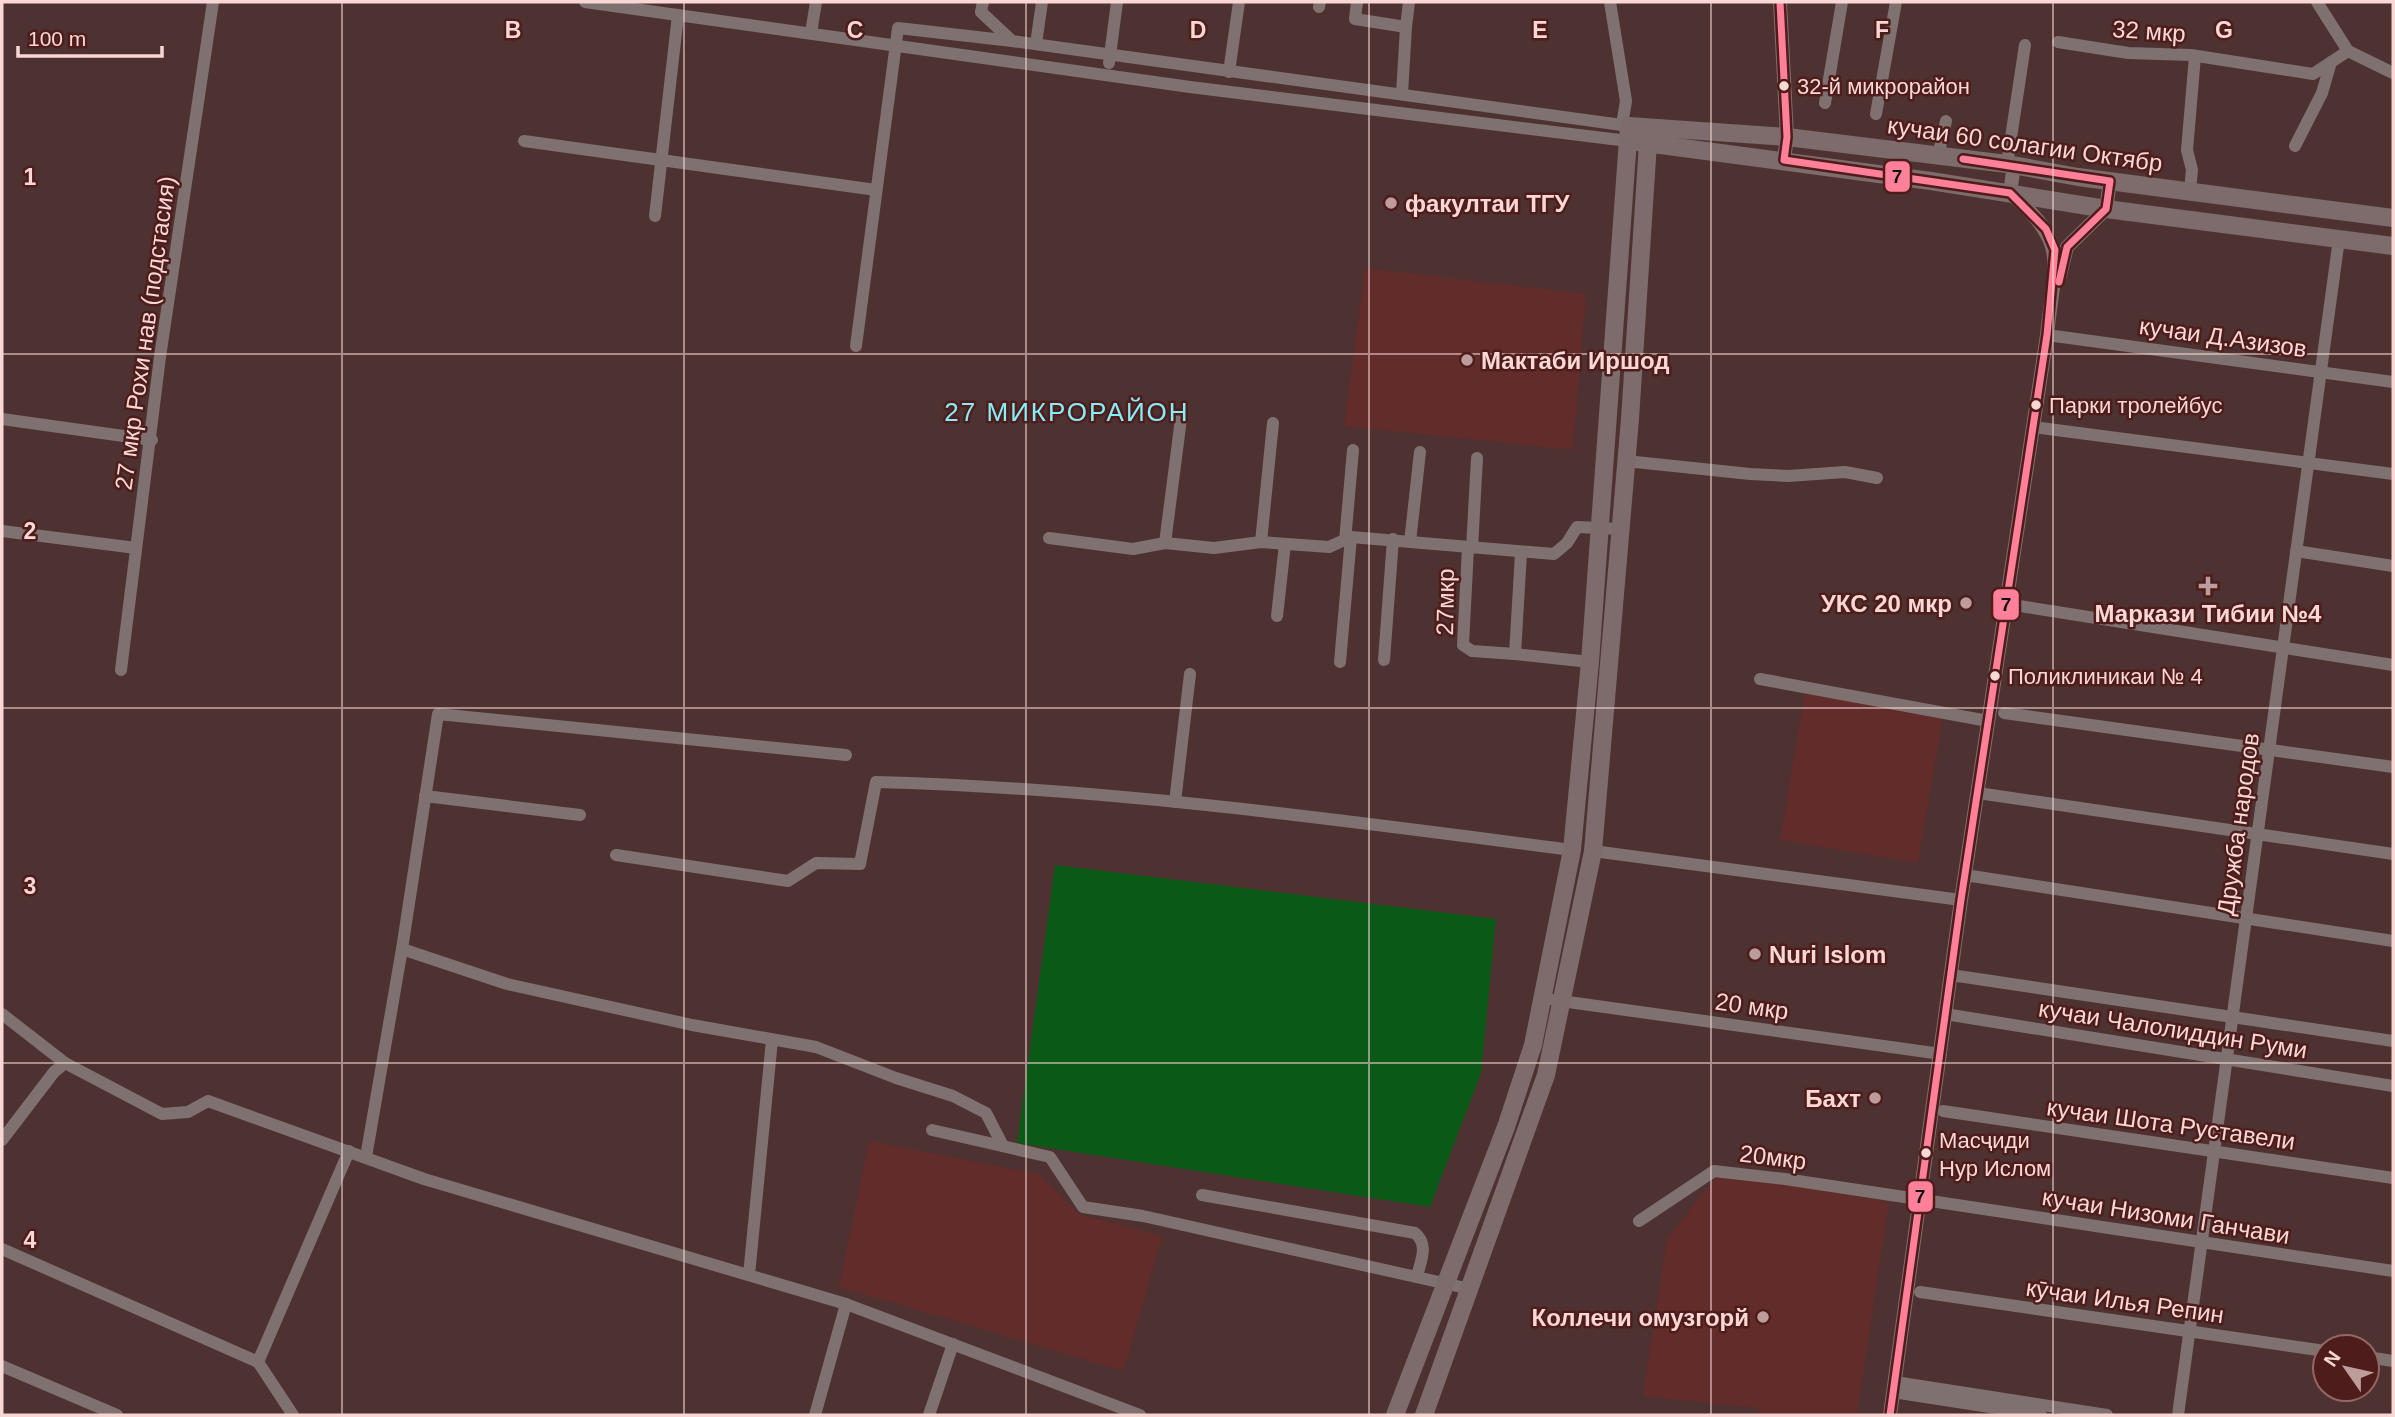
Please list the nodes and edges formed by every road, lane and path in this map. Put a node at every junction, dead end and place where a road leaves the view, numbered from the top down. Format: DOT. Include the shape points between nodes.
graph roads {
  1 [pos="213,2"];
  2 [pos="585,2"];
  3 [pos="816,2"];
  4 [pos="983,2"];
  5 [pos="1042,2"];
  6 [pos="1117,2"];
  7 [pos="1239,2"];
  8 [pos="1357,2"];
  9 [pos="1409,2"];
  10 [pos="1610,2"];
  11 [pos="1780,2"];
  12 [pos="1842,2"];
  13 [pos="1896,2"];
  14 [pos="2317,2"];
  15 [pos="678,15"];
  16 [pos="1406,27"];
  17 [pos="811,33"];
  18 [pos="1012,41"];
  19 [pos="2058,42"];
  20 [pos="894,44"];
  21 [pos="1036,44"];
  22 [pos="2025,46"];
  23 [pos="2348,51"];
  24 [pos="2195,55"];
  25 [pos="1110,56"];
  26 [pos="2331,62"];
  27 [pos="1229,72"];
  28 [pos="2393,73"];
  29 [pos="1108,74"];
  30 [pos="1402,94"];
  31 [pos="1465,102"];
  32 [pos="1825,103"];
  33 [pos="1522,110"];
  34 [pos="1876,114"];
  35 [pos="1461,120"];
  36 [pos="1946,121"];
  37 [pos="1519,128"];
  38 [pos="1626,131"];
  39 [pos="1649,136"];
  40 [pos="1787,138"];
  41 [pos="524,141"];
  42 [pos="2295,146"];
  43 [pos="1938,156"];
  44 [pos="663,160"];
  45 [pos="1784,160"];
  46 [pos="2010,160"];
  47 [pos="2110,181"];
  48 [pos="876,190"];
  49 [pos="2190,190"];
  50 [pos="2010,193"];
  51 [pos="2268,200"];
  52 [pos="2106,209"];
  53 [pos="2329,209"];
  54 [pos="655,216"];
  55 [pos="2393,218"];
  56 [pos="2265,229"];
  57 [pos="2334,238"];
  58 [pos="2393,246"];
  59 [pos="2047,335"];
  60 [pos="856,346"];
  61 [pos="2321,372"];
  62 [pos="2393,382"];
  63 [pos="2,419"];
  64 [pos="1181,419"];
  65 [pos="1273,423"];
  66 [pos="2033,427"];
  67 [pos="152,440"];
  68 [pos="1353,450"];
  69 [pos="1420,452"];
  70 [pos="1477,458"];
  71 [pos="1626,461"];
  72 [pos="2308,462"];
  73 [pos="2393,474"];
  74 [pos="1877,478"];
  75 [pos="1598,526"];
  76 [pos="1620,529"];
  77 [pos="2,531"];
  78 [pos="1049,538"];
  79 [pos="1348,539"];
  80 [pos="1393,539"];
  81 [pos="1261,542"];
  82 [pos="1410,542"];
  83 [pos="1165,543"];
  84 [pos="1285,544"];
  85 [pos="136,548"];
  86 [pos="1470,548"];
  87 [pos="2296,551"];
  88 [pos="1521,553"];
  89 [pos="2393,566"];
  90 [pos="2007,604"];
  91 [pos="1277,616"];
  92 [pos="2283,647"];
  93 [pos="1515,654"];
  94 [pos="1384,660"];
  95 [pos="1340,662"];
  96 [pos="1590,662"];
  97 [pos="2393,665"];
  98 [pos="121,670"];
  99 [pos="1190,674"];
  100 [pos="1760,679"];
  101 [pos="2004,713"];
  102 [pos="1985,721"];
  103 [pos="2269,750"];
  104 [pos="846,755"];
  105 [pos="2393,767"];
  106 [pos="1978,793"];
  107 [pos="425,796"];
  108 [pos="1175,802"];
  109 [pos="580,816"];
  110 [pos="2258,834"];
  111 [pos="1572,850"];
  112 [pos="1593,851"];
  113 [pos="2393,854"];
  114 [pos="616,855"];
  115 [pos="1965,875"];
  116 [pos="1961,900"];
  117 [pos="2246,918"];
  118 [pos="2393,941"];
  119 [pos="402,949"];
  120 [pos="1951,975"];
  121 [pos="1542,996"];
  122 [pos="1563,1003"];
  123 [pos="2,1014"];
  124 [pos="1945,1014"];
  125 [pos="2233,1017"];
  126 [pos="772,1040"];
  127 [pos="2393,1041"];
  128 [pos="1939,1054"];
  129 [pos="2227,1060"];
  130 [pos="65,1063"];
  131 [pos="2393,1086"];
  132 [pos="1943,1111"];
  133 [pos="932,1129"];
  134 [pos="2,1139"];
  135 [pos="1003,1146"];
  136 [pos="349,1151"];
  137 [pos="2214,1152"];
  138 [pos="366,1157"];
  139 [pos="2393,1178"];
  140 [pos="1202,1195"];
  141 [pos="1923,1201"];
  142 [pos="1639,1221"];
  143 [pos="2202,1242"];
  144 [pos="2,1249"];
  145 [pos="2393,1271"];
  146 [pos="749,1275"];
  147 [pos="1417,1276"];
  148 [pos="1447,1283"];
  149 [pos="1470,1289"];
  150 [pos="1920,1292"];
  151 [pos="846,1304"];
  152 [pos="2189,1331"];
  153 [pos="953,1344"];
  154 [pos="2311,1349"];
  155 [pos="258,1362"];
  156 [pos="2,1366"];
  157 [pos="1894,1387"];
  158 [pos="117,1415"];
  159 [pos="293,1415"];
  160 [pos="815,1415"];
  161 [pos="929,1415"];
  162 [pos="1140,1415"];
  163 [pos="1395,1415"];
  164 [pos="1424,1415"];
  165 [pos="1890,1415"];
  166 [pos="2041,1415"];
  167 [pos="2107,1415"];
  168 [pos="2178,1415"];
  1 -- 67 [label="street, 27 мкр Рохи нав (подстасия)" via="160,357"];
  2 -- 15 [label="street"];
  3 -- 17 [label="street"];
  4 -- 18 [label="street" via="981,12"];
  5 -- 21 [label="street"];
  6 -- 25 [label="street"];
  7 -- 27 [label="street"];
  8 -- 16 [label="street" via="1355,19"];
  9 -- 16 [label="street"];
  10 -- 38 [label="street" via="1626,101"];
  11 -- 40 [label="main road"];
  12 -- 32 [label="street"];
  13 -- 34 [label="street"];
  14 -- 23 [label="street"];
  15 -- 17 [label="street"];
  15 -- 44 [label="street"];
  16 -- 30 [label="street"];
  17 -- 20 [label="street"];
  18 -- 20 [label="street" via="898,29"];
  18 -- 21 [label="street"];
  19 -- 24 [label="street, 32 мкр" via="2128,53"];
  20 -- 29 [label="street"];
  20 -- 48 [label="street"];
  21 -- 25 [label="street"];
  22 -- 46 [label="street"];
  23 -- 26 [label="street, 32 мкр"];
  23 -- 28 [label="street"];
  24 -- 26 [label="street, 32 мкр" via="2314,74"];
  24 -- 49 [label="street" via="2187,150"];
  25 -- 27 [label="street"];
  25 -- 29 [label="street"];
  26 -- 42 [label="street" via="2322,93"];
  27 -- 30 [label="street"];
  29 -- 35 [label="street"];
  30 -- 31 [label="street"];
  31 -- 33 [label="street"];
  31 -- 35 [label="street"];
  33 -- 37 [label="street"];
  33 -- 38 [label="street"];
  35 -- 37 [label="street"];
  36 -- 43 [label="street"];
  37 -- 38 [label="street"];
  38 -- 39 [label="highway"];
  38 -- 75 [label="highway"];
  39 -- 40 [label="highway, кучаи 60 солагии Октябр"];
  39 -- 45 [label="highway"];
  39 -- 71 [label="highway"];
  40 -- 43 [label="highway, кучаи 60 солагии Октябр"];
  40 -- 45 [label="main road"];
  41 -- 44 [label="street"];
  43 -- 46 [label="highway, кучаи 60 солагии Октябр"];
  44 -- 48 [label="street"];
  44 -- 54 [label="street"];
  45 -- 50 [label="highway"];
  46 -- 47 [label="highway, кучаи 60 солагии Октябр"];
  46 -- 50 [label="main road"];
  47 -- 49 [label="highway, кучаи 60 солагии Октябр"];
  47 -- 52 [label="main road"];
  48 -- 60 [label="street"];
  49 -- 51 [label="highway, кучаи 60 солагии Октябр"];
  50 -- 52 [label="highway"];
  50 -- 59 [label="main road" via="2031,211 2053,241"];
  51 -- 53 [label="highway, кучаи 60 солагии Октябр"];
  51 -- 56 [label="highway" via="2258,213"];
  52 -- 56 [label="highway"];
  52 -- 59 [label="main road" via="2067,247"];
  53 -- 55 [label="highway, кучаи 60 солагии Октябр"];
  53 -- 57 [label="highway" via="2337,224"];
  56 -- 57 [label="highway"];
  57 -- 58 [label="highway"];
  57 -- 61 [label="street, Дружба народов"];
  59 -- 61 [label="street, кучаи Д.Азизов"];
  59 -- 66 [label="main road"];
  61 -- 62 [label="street, кучаи Д.Азизов"];
  61 -- 72 [label="street, Дружба народов"];
  63 -- 67 [label="street"];
  64 -- 83 [label="street"];
  65 -- 81 [label="street"];
  66 -- 72 [label="street"];
  66 -- 90 [label="main road"];
  67 -- 85 [label="street, 27 мкр Рохи нав (подстасия)"];
  68 -- 79 [label="street"];
  69 -- 82 [label="street, 27мкр"];
  70 -- 86 [label="street, 27мкр"];
  71 -- 74 [label="street" via="1750,474 1845,472"];
  71 -- 76 [label="highway"];
  72 -- 73 [label="street"];
  72 -- 87 [label="street, Дружба народов"];
  75 -- 76 [label="street"];
  75 -- 88 [label="street, 27мкр" via="1577,527 1554,554"];
  75 -- 96 [label="highway"];
  76 -- 112 [label="highway"];
  77 -- 85 [label="street"];
  78 -- 83 [label="street, 27мкр" via="1133,549"];
  79 -- 80 [label="street, 27мкр"];
  79 -- 84 [label="street, 27мкр" via="1329,547"];
  79 -- 95 [label="street"];
  80 -- 82 [label="street, 27мкр"];
  80 -- 94 [label="street"];
  81 -- 83 [label="street, 27мкр" via="1214,548"];
  81 -- 84 [label="street, 27мкр"];
  82 -- 86 [label="street, 27мкр"];
  84 -- 91 [label="street"];
  85 -- 98 [label="street, 27 мкр Рохи нав (подстасия)"];
  86 -- 88 [label="street, 27мкр"];
  86 -- 93 [label="street, 27мкр" via="1462,645 1472,651"];
  87 -- 89 [label="street"];
  87 -- 92 [label="street, Дружба народов"];
  88 -- 93 [label="street"];
  90 -- 92 [label="street"];
  90 -- 102 [label="main road"];
  92 -- 97 [label="street"];
  92 -- 103 [label="street, Дружба народов"];
  93 -- 96 [label="street, 27мкр"];
  96 -- 111 [label="highway"];
  99 -- 108 [label="street"];
  100 -- 102 [label="street"];
  101 -- 103 [label="street"];
  102 -- 106 [label="main road"];
  103 -- 105 [label="street"];
  103 -- 110 [label="street, Дружба народов"];
  104 -- 107 [label="street" via="438,713"];
  106 -- 110 [label="street"];
  106 -- 115 [label="main road"];
  107 -- 109 [label="street"];
  107 -- 119 [label="street"];
  108 -- 111 [label="street"];
  108 -- 114 [label="street" via="1045,789 876,782 860,864 816,863 788,881"];
  110 -- 113 [label="street"];
  110 -- 117 [label="street, Дружба народов"];
  111 -- 121 [label="highway"];
  112 -- 116 [label="street"];
  112 -- 122 [label="highway"];
  115 -- 116 [label="main road"];
  115 -- 117 [label="street"];
  116 -- 120 [label="main road"];
  117 -- 118 [label="street"];
  117 -- 125 [label="street, Дружба народов"];
  119 -- 126 [label="street" via="507,984"];
  119 -- 138 [label="street"];
  120 -- 124 [label="main road"];
  120 -- 125 [label="street, кучаи Чалолиддин Руми"];
  121 -- 122 [label="street, 20 мкр"];
  121 -- 148 [label="highway" via="1533,1045"];
  122 -- 128 [label="street, 20 мкр"];
  122 -- 149 [label="highway" via="1546,1075"];
  123 -- 130 [label="street"];
  124 -- 128 [label="main road"];
  124 -- 129 [label="street, кучаи Чалолиддин Руми"];
  125 -- 127 [label="street, кучаи Чалолиддин Руми"];
  125 -- 129 [label="street, Дружба народов"];
  126 -- 135 [label="street" via="816,1047 953,1096 986,1113"];
  126 -- 146 [label="street"];
  128 -- 141 [label="main road"];
  129 -- 131 [label="street, кучаи Чалолиддин Руми"];
  129 -- 137 [label="street, Дружба народов"];
  130 -- 134 [label="street"];
  130 -- 136 [label="street" via="162,1114 188,1112 208,1101"];
  132 -- 137 [label="street, кучаи Шота Руставели"];
  133 -- 135 [label="street"];
  135 -- 147 [label="street" via="1051,1157 1083,1207"];
  136 -- 138 [label="street"];
  136 -- 155 [label="street"];
  137 -- 139 [label="street, кучаи Шота Руставели"];
  137 -- 143 [label="street, Дружба народов"];
  138 -- 146 [label="street"];
  140 -- 147 [label="street" via="1415,1233 1424,1247"];
  141 -- 142 [label="street, 20мкр" via="1714,1171"];
  141 -- 143 [label="street, кучаи Низоми Ганчави"];
  141 -- 157 [label="main road"];
  143 -- 145 [label="street, кучаи Низоми Ганчави"];
  143 -- 152 [label="street, Дружба народов"];
  144 -- 155 [label="street"];
  146 -- 151 [label="street"];
  147 -- 148 [label="street"];
  148 -- 149 [label="street"];
  148 -- 163 [label="highway"];
  149 -- 164 [label="highway"];
  150 -- 152 [label="street, кӯчаи Илья Репин"];
  151 -- 153 [label="street"];
  151 -- 160 [label="street"];
  152 -- 154 [label="street, кӯчаи Илья Репин"];
  152 -- 168 [label="street, Дружба народов"];
  153 -- 161 [label="street"];
  153 -- 162 [label="street"];
  155 -- 159 [label="street"];
  156 -- 158 [label="street"];
  157 -- 165 [label="main road"];
  157 -- 166 [label="street"];
  157 -- 167 [label="street"];
}
